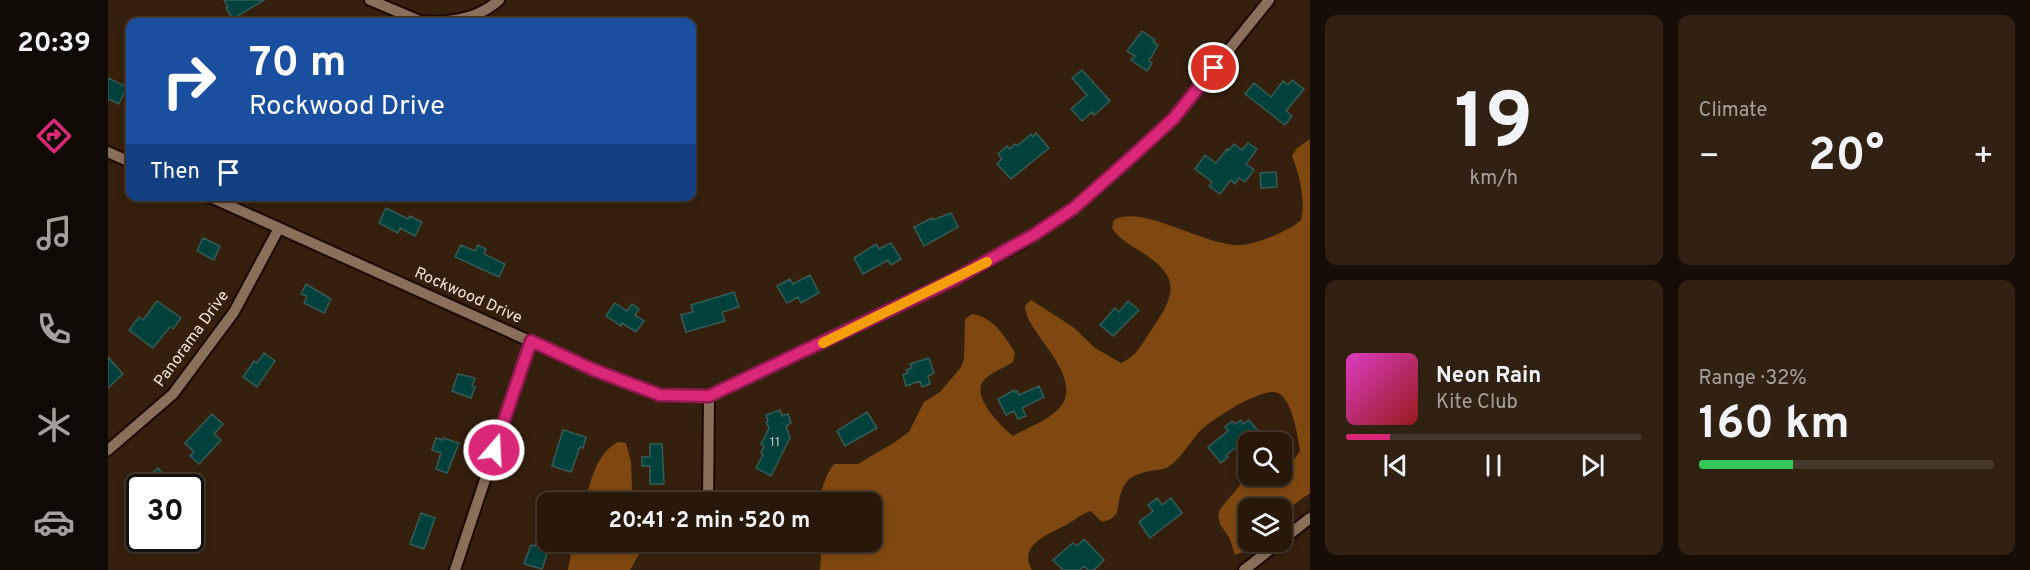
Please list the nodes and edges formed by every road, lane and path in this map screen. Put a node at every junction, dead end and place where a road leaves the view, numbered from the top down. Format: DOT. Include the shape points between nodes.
graph roads {
  1 [pos="370,0"];
  2 [pos="499,0"];
  3 [pos="1269,0"];
  4 [pos="413,18"];
  5 [pos="468,18"];
  6 [pos="108,152"];
  7 [pos="126,160"];
  8 [pos="219,201"];
  9 [pos="279,228"];
  10 [pos="531,341"];
  11 [pos="709,396"];
  12 [pos="108,450"];
  13 [pos="708,492"];
  14 [pos="1310,518"];
  15 [pos="1292,532"];
  16 [pos="1267,552"];
  17 [pos="455,570"];
  18 [pos="1244,570"];
  1 -- 4 [label="street"];
  2 -- 5 [label="street" via="487,11"];
  3 -- 11 [label="street, Rockwood Drive" via="1174,118 1074,208 1022,243 959,277"];
  6 -- 7 [label="street"];
  8 -- 9 [label="street, Rockwood Drive"];
  9 -- 10 [label="street, Rockwood Drive"];
  9 -- 12 [label="street, Panorama Drive" via="234,312 173,394"];
  10 -- 11 [label="street, Rockwood Drive" via="660,395"];
  10 -- 17 [label="street"];
  11 -- 13 [label="street"];
  14 -- 15 [label="street"];
  16 -- 18 [label="street"];
}
